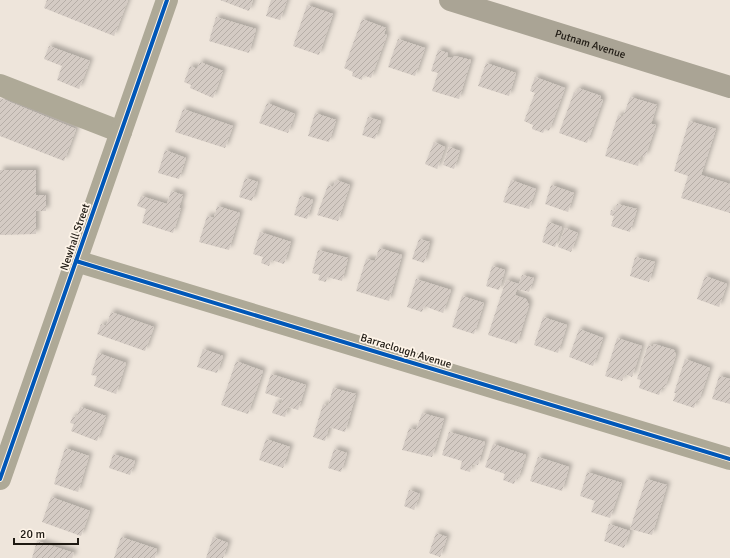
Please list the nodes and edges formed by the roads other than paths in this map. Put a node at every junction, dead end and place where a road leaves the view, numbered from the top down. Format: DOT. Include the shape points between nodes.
graph roads {
  1 [pos="167,0"];
  2 [pos="450,0"];
  3 [pos="0,85"];
  4 [pos="730,87"];
  5 [pos="121,132"];
  6 [pos="76,261"];
  7 [pos="730,459"];
  8 [pos="0,479"];
  1 -- 5 [label="street, Newhall Street"];
  2 -- 4 [label="main road, Putnam Avenue"];
  3 -- 5 [label="street"];
  5 -- 6 [label="street, Newhall Street"];
  6 -- 7 [label="street, Barraclough Avenue"];
  6 -- 8 [label="street, Newhall Street"];
}
